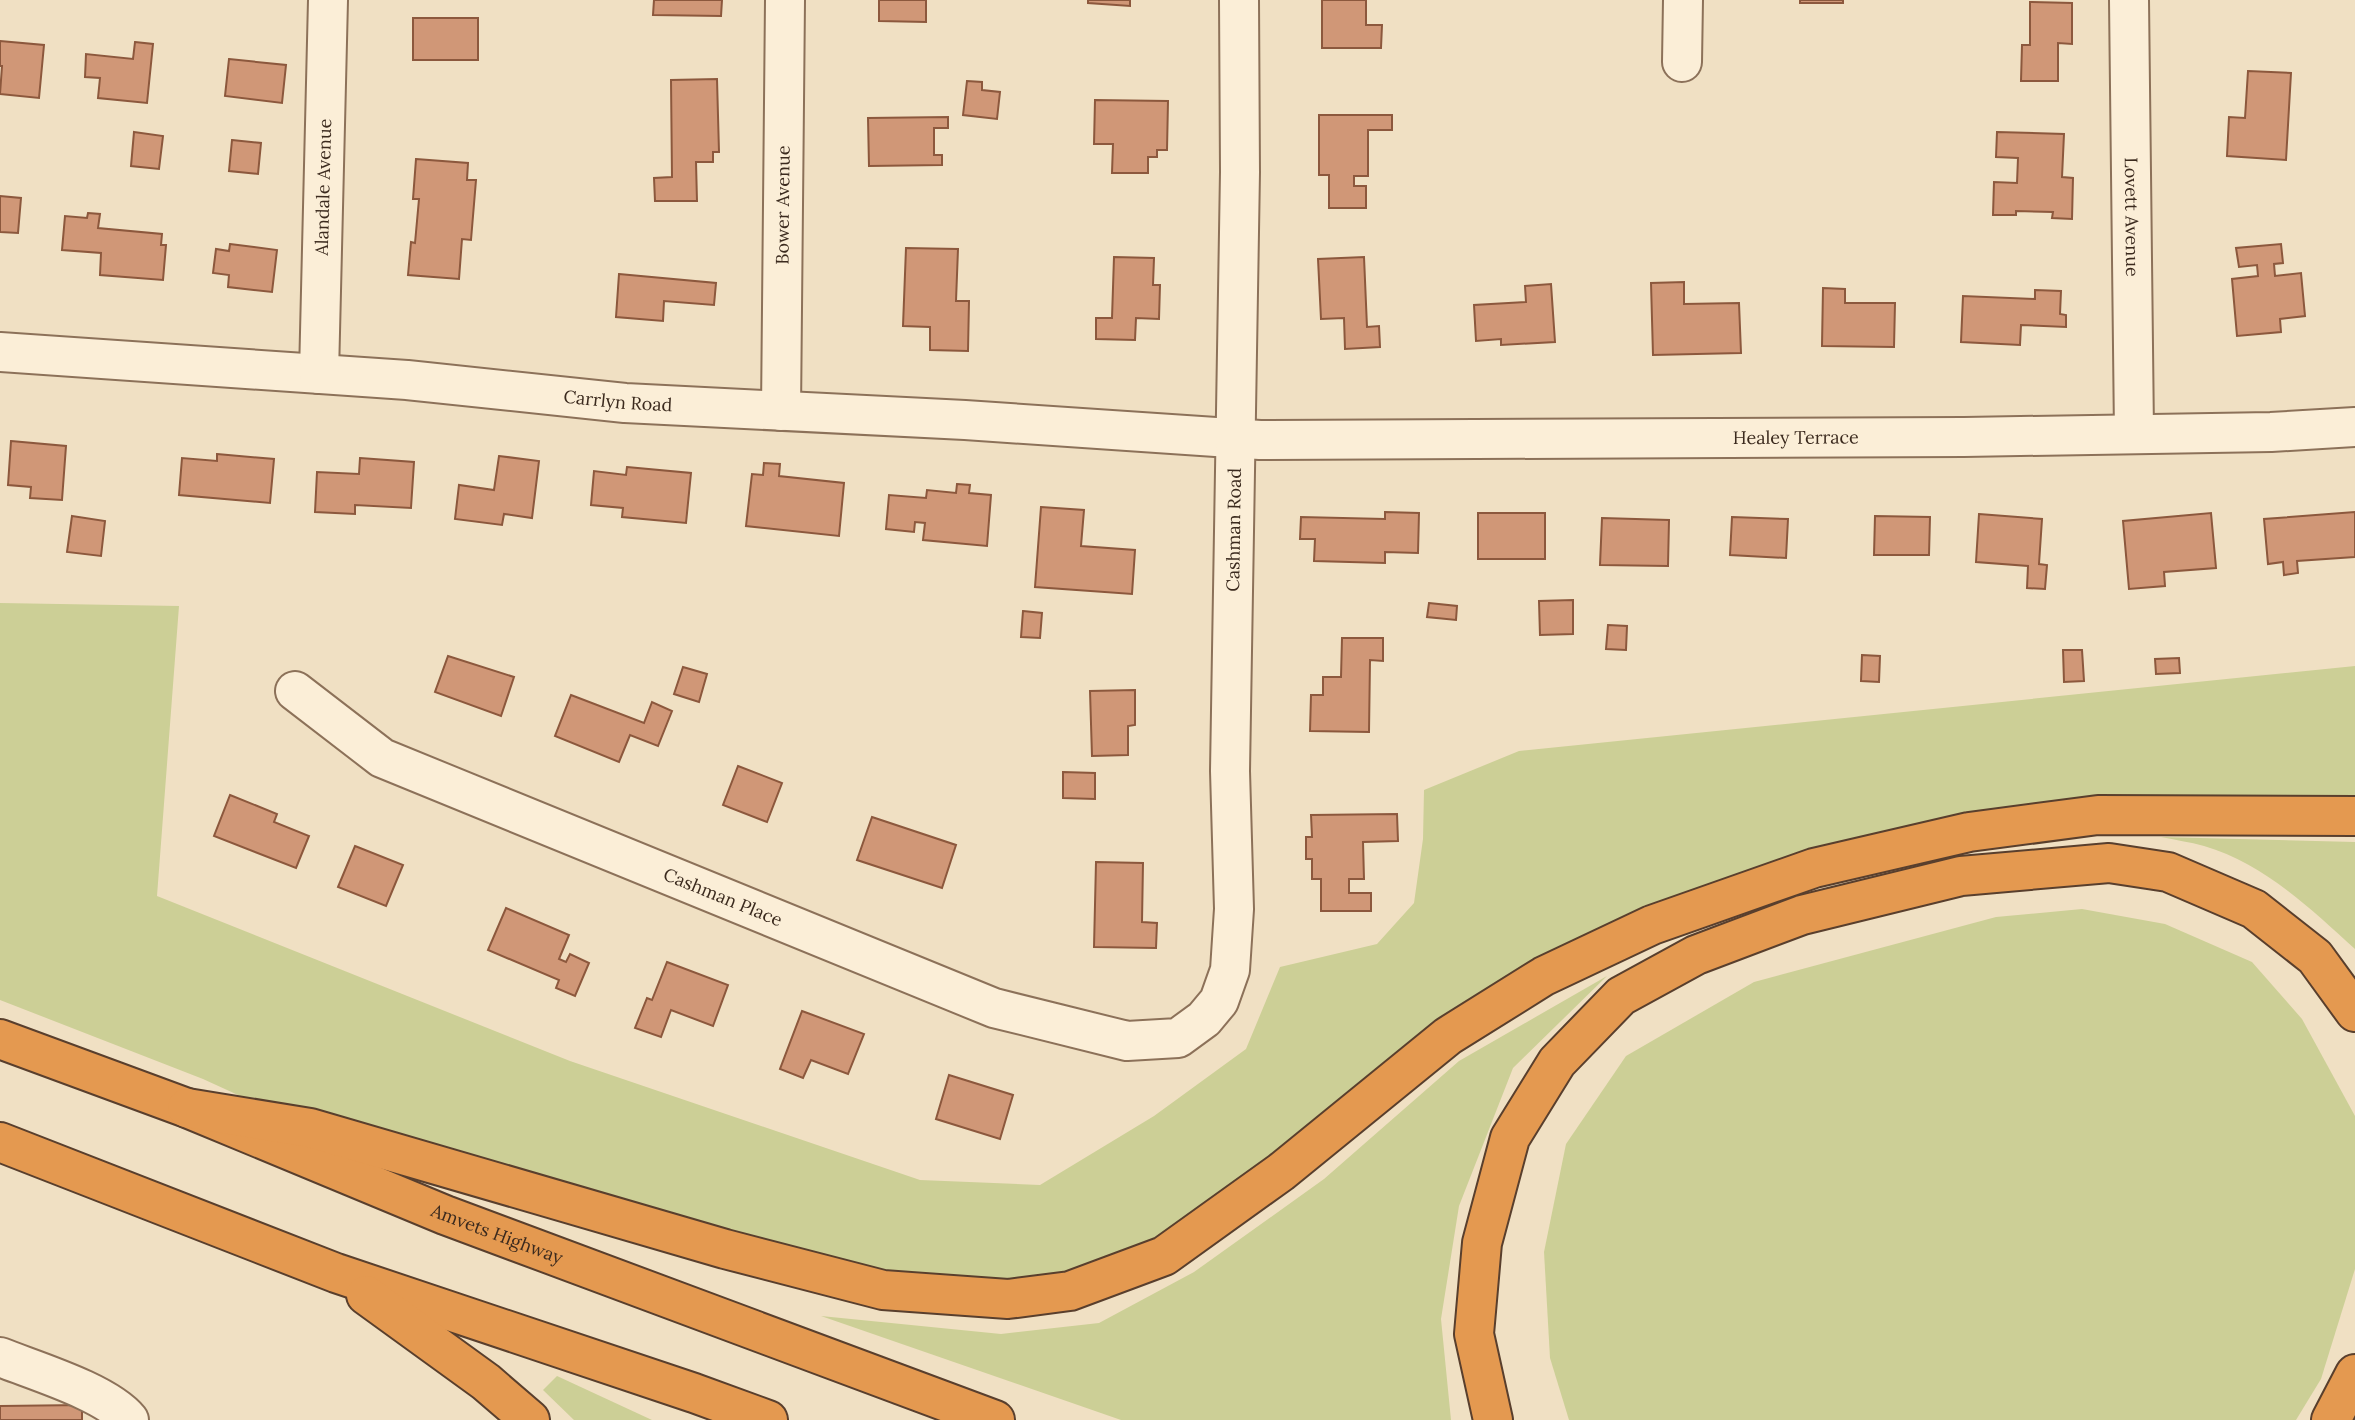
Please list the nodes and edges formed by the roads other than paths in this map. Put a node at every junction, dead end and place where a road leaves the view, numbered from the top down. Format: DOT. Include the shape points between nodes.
graph roads {
  1 [pos="328,0"];
  2 [pos="785,0"];
  3 [pos="1239,0"];
  4 [pos="1683,0"];
  5 [pos="2129,0"];
  6 [pos="1682,62"];
  7 [pos="0,352"];
  8 [pos="319,374"];
  9 [pos="781,411"];
  10 [pos="2355,426"];
  11 [pos="2134,433"];
  12 [pos="1237,438"];
  13 [pos="295,691"];
  14 [pos="2355,816"];
  15 [pos="2355,1012"];
  16 [pos="1175,1038"];
  17 [pos="0,1040"];
  18 [pos="187,1108"];
  19 [pos="0,1142"];
  20 [pos="336,1273"];
  21 [pos="0,1357"];
  22 [pos="2355,1374"];
  23 [pos="129,1420"];
  24 [pos="530,1420"];
  25 [pos="768,1420"];
  26 [pos="995,1420"];
  27 [pos="1493,1420"];
  28 [pos="2331,1420"];
  1 -- 8 [label="street, Alandale Avenue"];
  2 -- 9 [label="street, Bower Avenue"];
  3 -- 12 [label="street, Cashman Road"];
  4 -- 6 [label="street"];
  5 -- 11 [label="street, Lovett Avenue"];
  7 -- 8 [label="street, Carrlyn Road"];
  8 -- 9 [label="street, Carrlyn Road" via="625,403"];
  9 -- 12 [label="street, Carrlyn Road"];
  10 -- 11 [label="street, Healey Terrace"];
  11 -- 12 [label="street, Healey Terrace"];
  12 -- 16 [label="street, Cashman Road" via="1230,971 1219,1001 1204,1019"];
  13 -- 16 [label="street, Cashman Place" via="382,758 994,1008 1127,1041"];
  14 -- 18 [label="highway" via="2098,815 1969,832 1814,867 1652,925 1544,976 1448,1036 1281,1172 1164,1256 1070,1291 1008,1300 883,1290 725,1249 310,1128"];
  15 -- 27 [label="highway" via="2315,957 2254,909 2168,872 2109,863 1961,876 1802,915 1696,955 1621,996 1557,1062 1510,1138 1482,1243 1474,1334"];
  17 -- 18 [label="highway, Amvets Highway"];
  18 -- 26 [label="highway, Amvets Highway" via="445,1214"];
  19 -- 20 [label="highway"];
  20 -- 24 [label="highway" via="486,1382"];
  20 -- 25 [label="highway"];
  21 -- 23 [label="street" via="92,1394 121,1410"];
  22 -- 28 [label="highway"];
}
